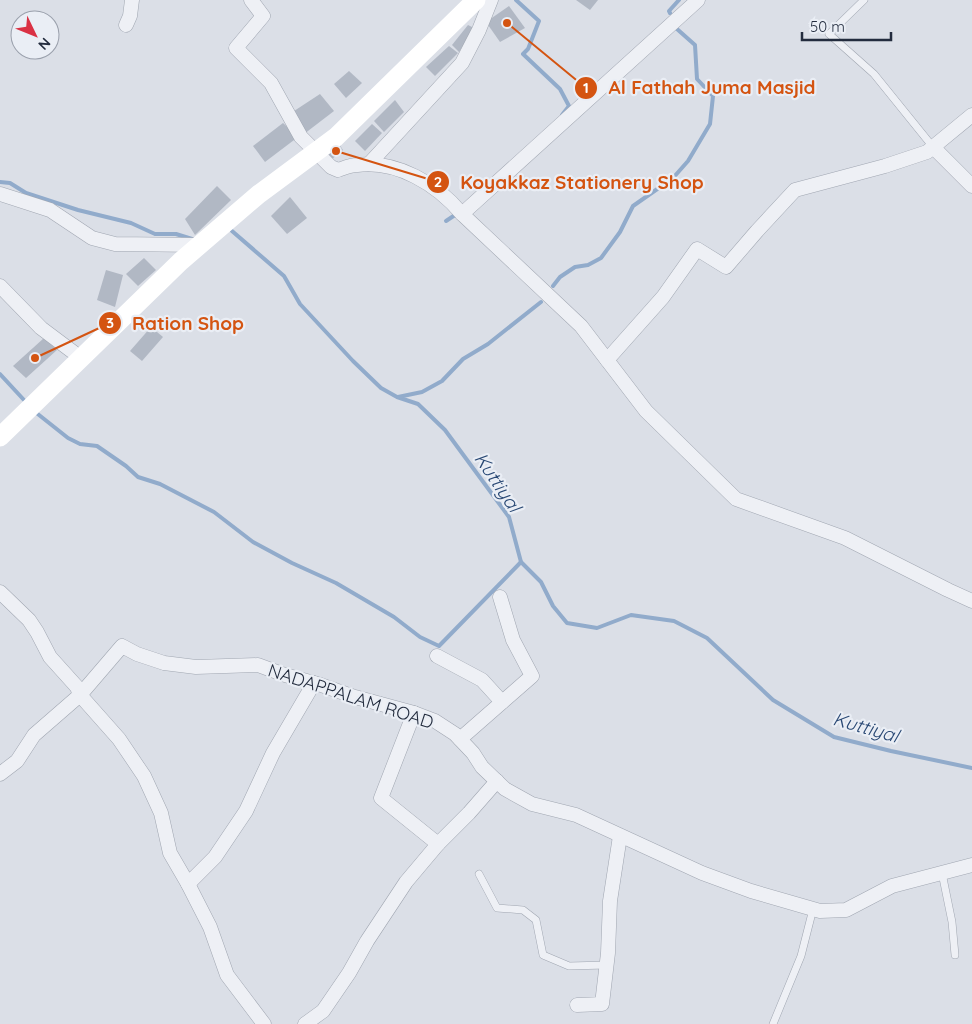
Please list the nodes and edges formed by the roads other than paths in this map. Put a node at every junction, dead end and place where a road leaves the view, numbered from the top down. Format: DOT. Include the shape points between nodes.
graph roads {
  1 [pos="132,0"];
  2 [pos="251,0"];
  3 [pos="476,0"];
  4 [pos="491,0"];
  5 [pos="698,0"];
  6 [pos="864,0"];
  7 [pos="126,25"];
  8 [pos="972,115"];
  9 [pos="933,147"];
  10 [pos="316,152"];
  11 [pos="369,164"];
  12 [pos="972,186"];
  13 [pos="0,194"];
  14 [pos="462,214"];
  15 [pos="200,245"];
  16 [pos="0,286"];
  17 [pos="81,358"];
  18 [pos="607,360"];
  19 [pos="0,437"];
  20 [pos="0,592"];
  21 [pos="500,597"];
  22 [pos="972,601"];
  23 [pos="437,656"];
  24 [pos="314,683"];
  25 [pos="80,695"];
  26 [pos="502,702"];
  27 [pos="414,713"];
  28 [pos="460,739"];
  29 [pos="0,774"];
  30 [pos="496,781"];
  31 [pos="620,836"];
  32 [pos="438,844"];
  33 [pos="972,865"];
  34 [pos="942,873"];
  35 [pos="479,874"];
  36 [pos="188,884"];
  37 [pos="813,909"];
  38 [pos="955,955"];
  39 [pos="606,965"];
  40 [pos="577,1005"];
  41 [pos="264,1024"];
  42 [pos="305,1024"];
  43 [pos="773,1024"];
  1 -- 7 [label="street"];
  2 -- 10 [label="street" via="263,16 236,48 271,83 301,137"];
  3 -- 10 [label="main road" via="336,137"];
  4 -- 11 [label="street" via="462,63"];
  5 -- 14 [label="street"];
  6 -- 9 [label="lane" via="829,34 874,74"];
  8 -- 9 [label="street"];
  9 -- 12 [label="street"];
  9 -- 18 [label="street" via="885,166 795,190 726,268 697,249 663,297"];
  10 -- 11 [label="street" via="330,167 338,170"];
  10 -- 15 [label="main road" via="259,194"];
  11 -- 14 [label="street" via="386,166 427,183"];
  13 -- 15 [label="street" via="50,210 92,238 115,244"];
  14 -- 18 [label="street" via="581,326"];
  15 -- 17 [label="main road"];
  16 -- 17 [label="street" via="41,328"];
  17 -- 19 [label="main road"];
  18 -- 22 [label="street" via="646,411 736,499 845,538"];
  20 -- 25 [label="street" via="29,620 50,657 77,687"];
  21 -- 26 [label="street" via="513,640 532,676"];
  23 -- 26 [label="street" via="482,680"];
  24 -- 25 [label="street, NADAPPALAM ROAD" via="258,665 196,667 164,663 122,646"];
  24 -- 27 [label="street, NADAPPALAM ROAD"];
  24 -- 36 [label="street" via="273,753 246,811 215,857"];
  25 -- 29 [label="street, NADAPPALAM ROAD" via="34,735 17,761"];
  25 -- 36 [label="street" via="119,739 144,776 161,813 170,853"];
  26 -- 28 [label="street"];
  27 -- 28 [label="street, NADAPPALAM ROAD" via="435,721"];
  27 -- 32 [label="street" via="381,798"];
  28 -- 30 [label="street, NADAPPALAM ROAD"];
  30 -- 31 [label="street, NADAPPALAM ROAD" via="532,804 576,815"];
  30 -- 32 [label="street"];
  31 -- 37 [label="street, NADAPPALAM ROAD" via="702,873"];
  31 -- 39 [label="street" via="610,900"];
  32 -- 42 [label="street" via="406,882 323,1011"];
  33 -- 34 [label="street, NADAPPALAM ROAD"];
  34 -- 37 [label="street, NADAPPALAM ROAD" via="892,886 846,910"];
  34 -- 38 [label="lane"];
  35 -- 39 [label="lane" via="497,908 523,910 536,920 543,954 569,966"];
  36 -- 41 [label="street" via="210,927 227,975"];
  37 -- 43 [label="lane" via="801,956"];
  39 -- 40 [label="street" via="602,1004"];
}
